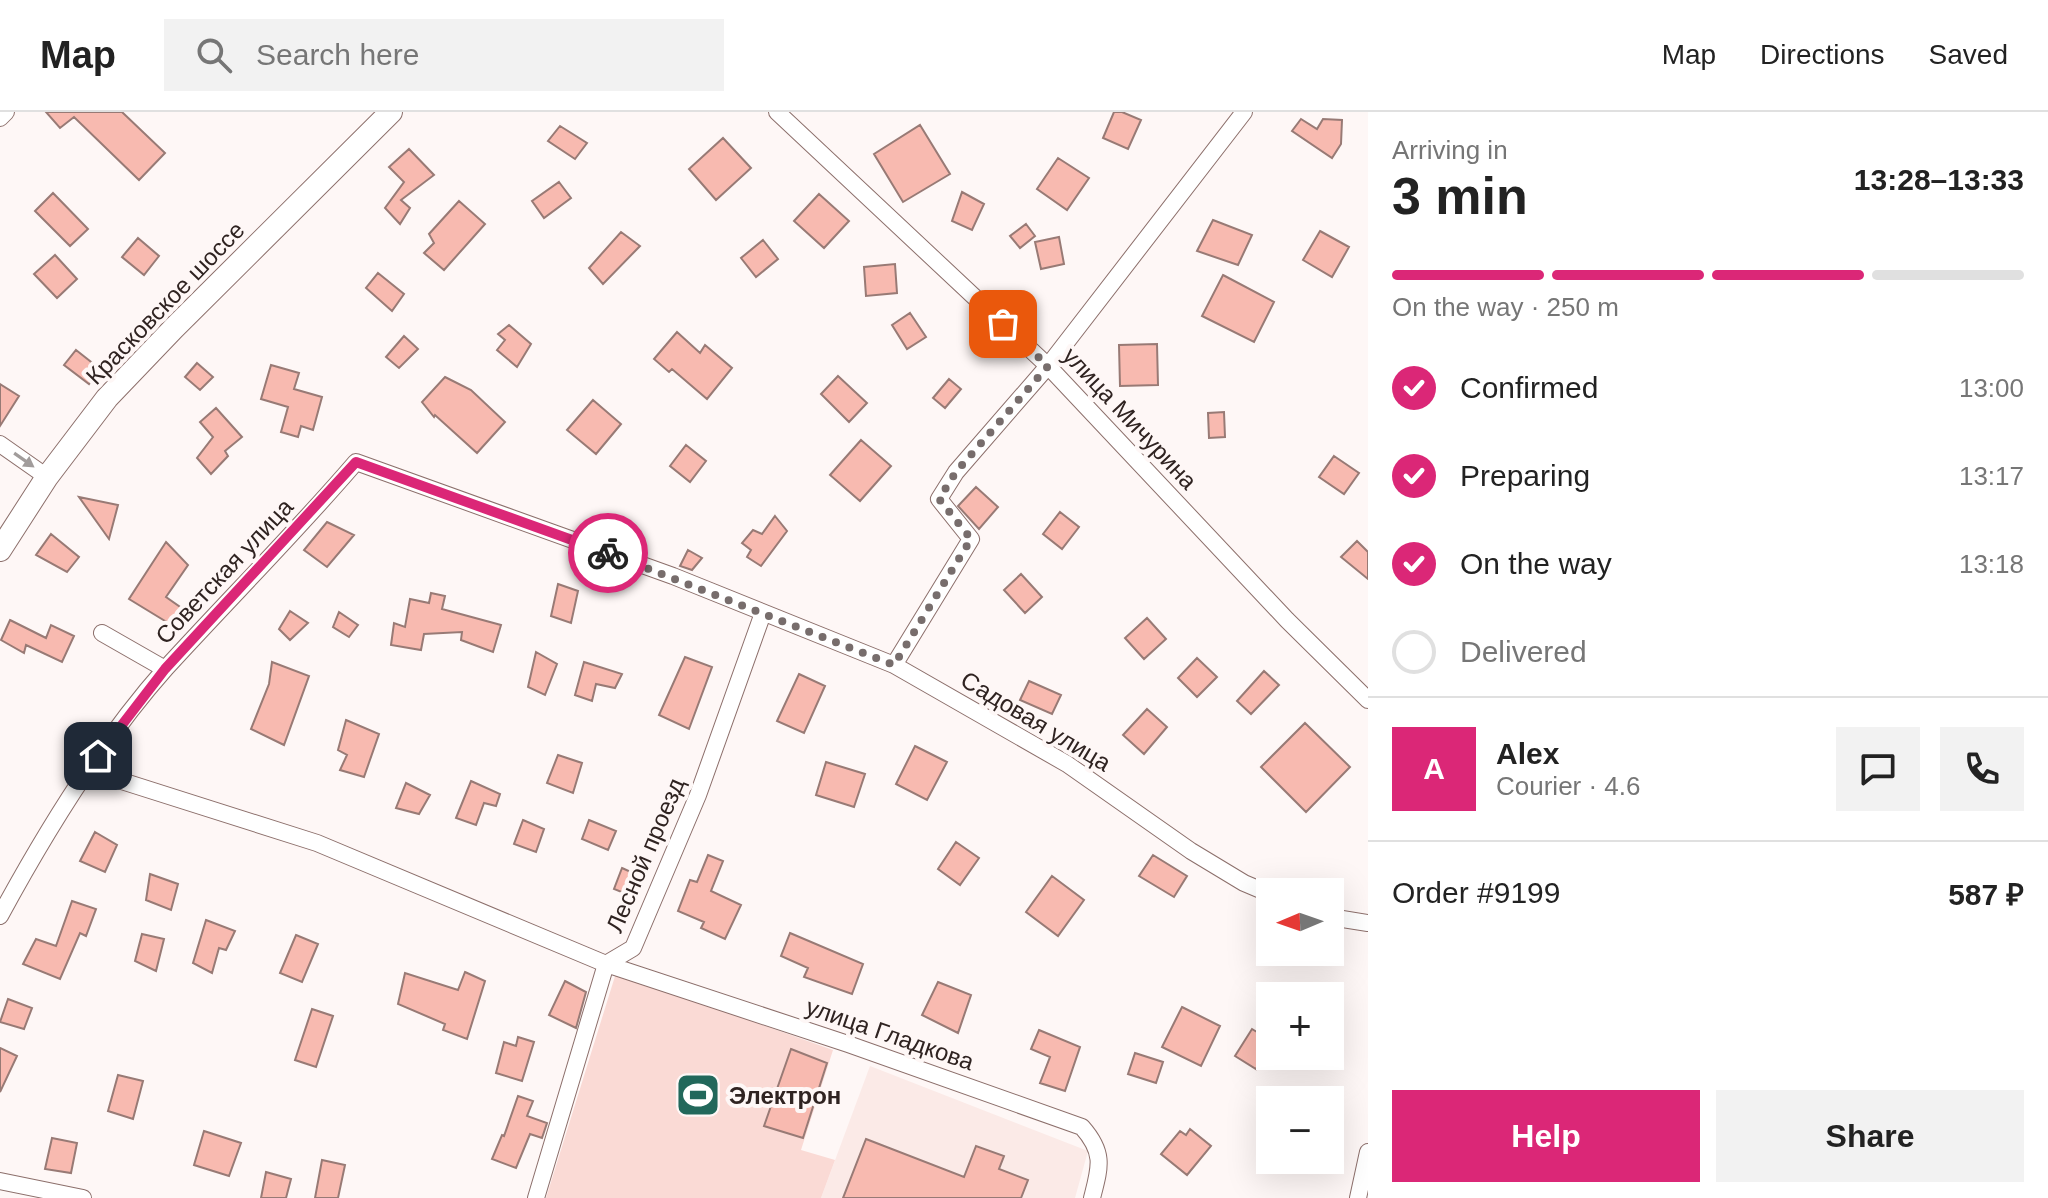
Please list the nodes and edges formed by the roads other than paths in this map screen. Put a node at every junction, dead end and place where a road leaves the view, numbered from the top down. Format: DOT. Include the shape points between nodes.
graph roads {
  1 [pos="6,112"];
  2 [pos="391,112"];
  3 [pos="777,112"];
  4 [pos="1244,112"];
  5 [pos="0,118"];
  6 [pos="1048,366"];
  7 [pos="0,444"];
  8 [pos="356,462"];
  9 [pos="47,477"];
  10 [pos="0,550"];
  11 [pos="763,613"];
  12 [pos="102,633"];
  13 [pos="894,665"];
  14 [pos="165,669"];
  15 [pos="1368,700"];
  16 [pos="87,770"];
  17 [pos="1256,888"];
  18 [pos="0,916"];
  19 [pos="1344,919"];
  20 [pos="1368,923"];
  21 [pos="606,964"];
  22 [pos="1368,1152"];
  23 [pos="0,1181"];
  24 [pos="83,1198"];
  25 [pos="536,1198"];
  26 [pos="1092,1198"];
  27 [pos="1358,1198"];
  1 -- 5 [label="street"];
  2 -- 9 [label="main road, Красковское шоссе" via="107,398"];
  3 -- 6 [label="street, улица Мичурина"];
  4 -- 6 [label="street"];
  6 -- 13 [label="street" via="939,499 971,539"];
  6 -- 15 [label="street, улица Мичурина"];
  7 -- 9 [label="street, one-way"];
  8 -- 11 [label="street, Садовая улица"];
  8 -- 14 [label="street, Советская улица"];
  9 -- 10 [label="main road, Красковское шоссе"];
  11 -- 13 [label="street, Садовая улица"];
  11 -- 21 [label="street, Лесной проезд" via="698,795 633,948"];
  12 -- 14 [label="street"];
  13 -- 17 [label="street, Садовая улица" via="1067,764 1191,851"];
  14 -- 16 [label="street, Советская улица"];
  16 -- 18 [label="street, Советская улица"];
  16 -- 21 [label="street, улица Гладкова" via="317,843"];
  19 -- 20 [label="street"];
  21 -- 25 [label="street, Лесной проезд"];
  21 -- 26 [label="street, улица Гладкова" via="1082,1127 1096,1142 1101,1166"];
  22 -- 27 [label="street"];
  23 -- 24 [label="street"];
}
